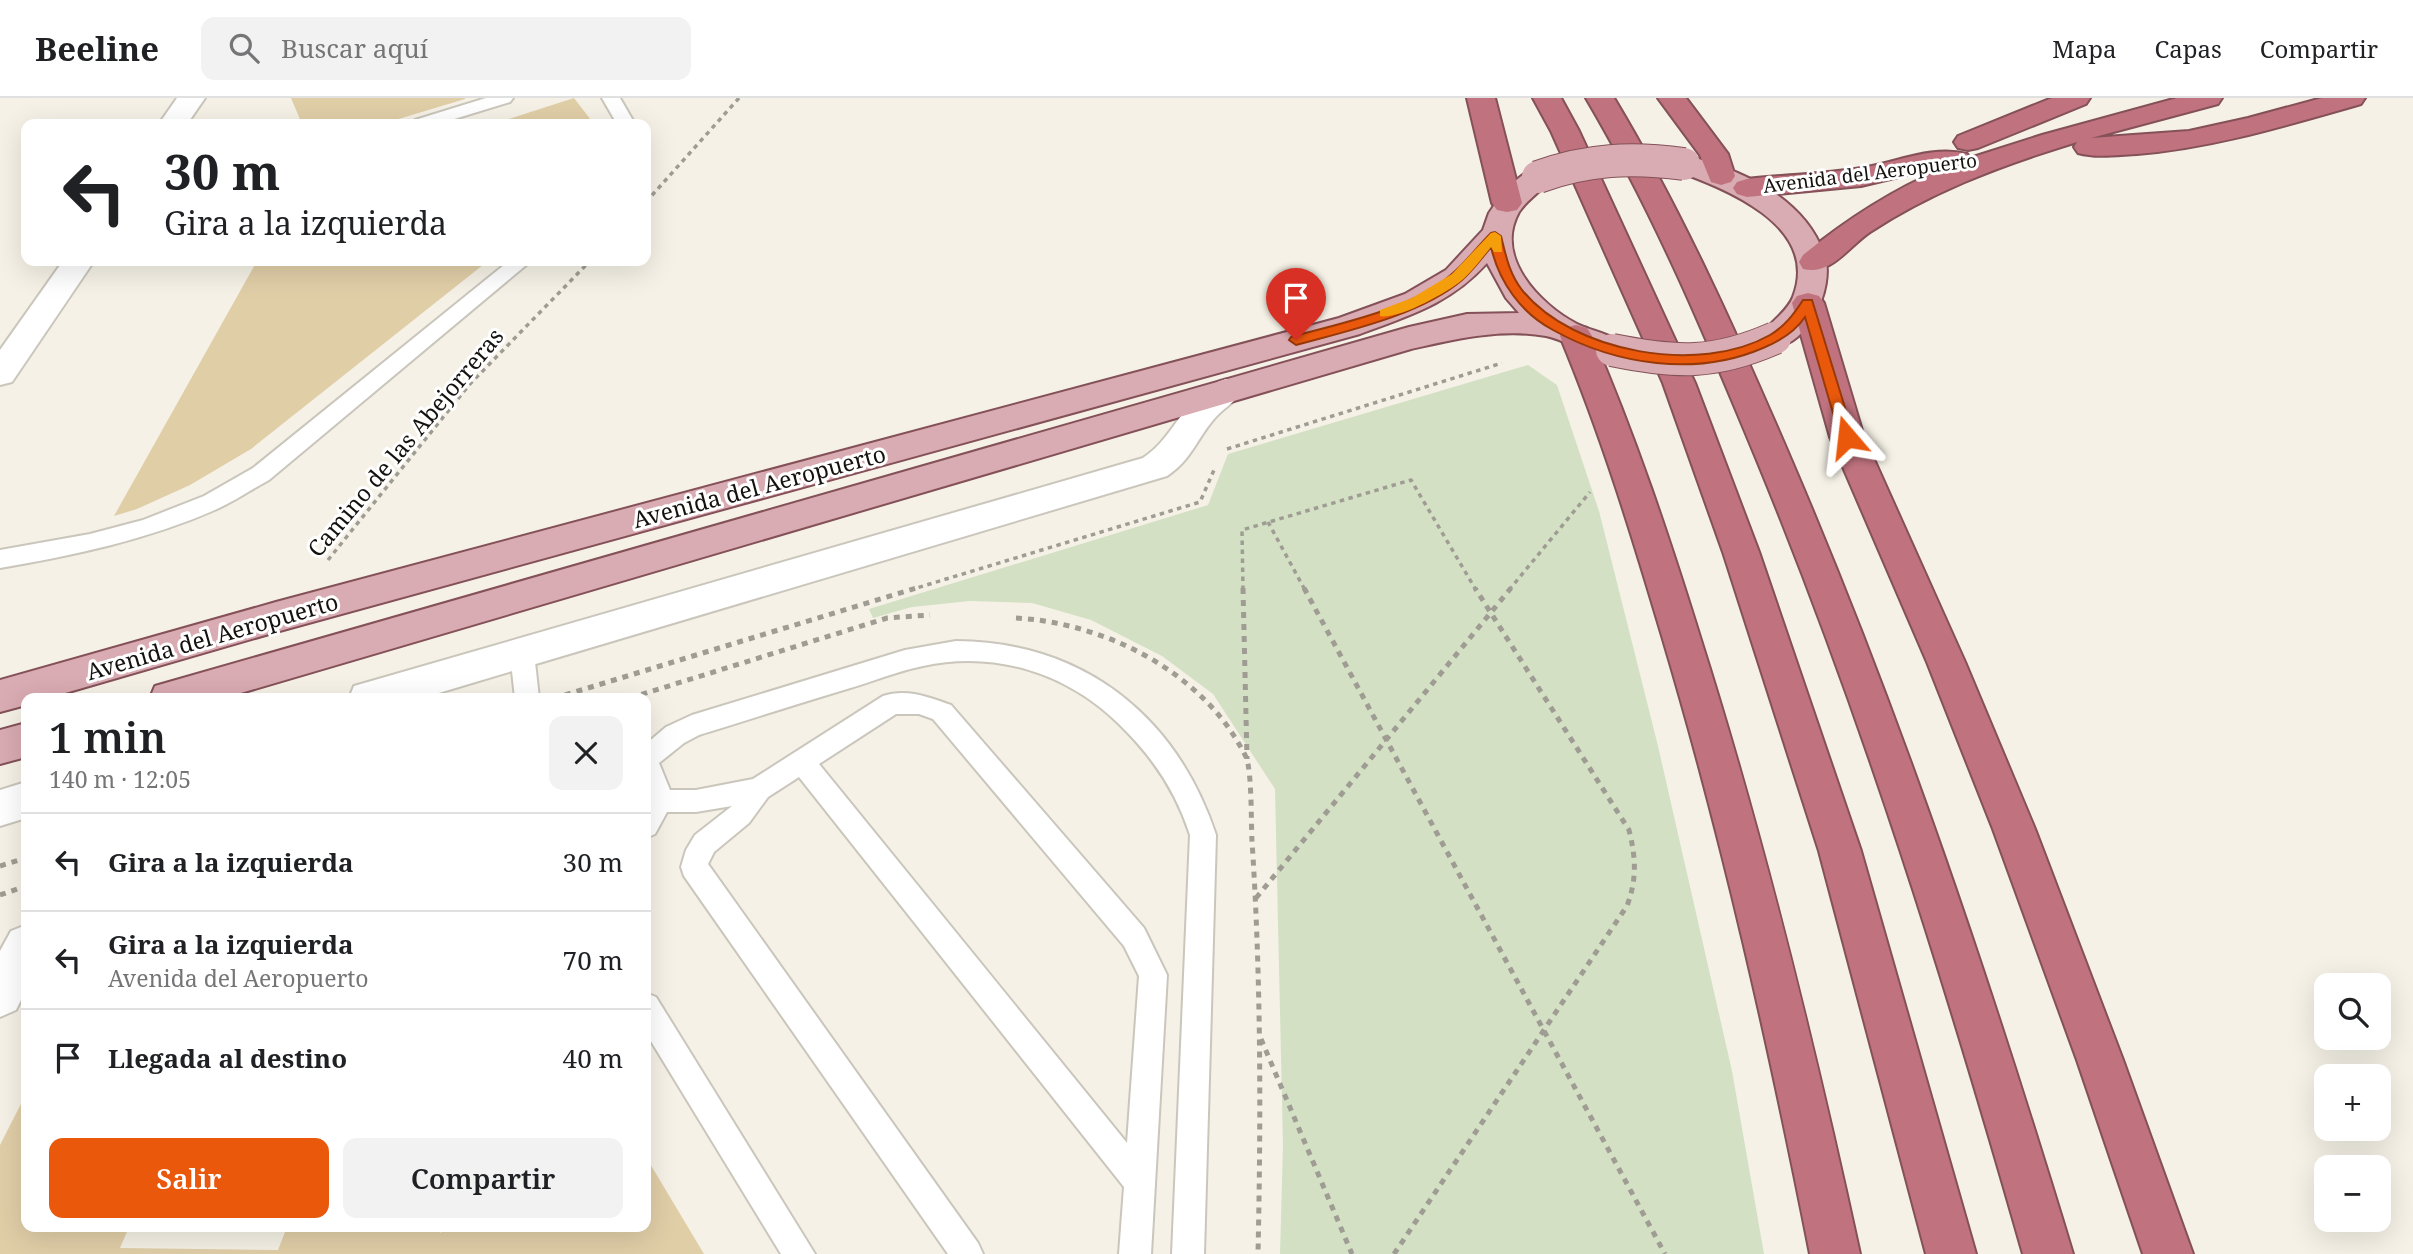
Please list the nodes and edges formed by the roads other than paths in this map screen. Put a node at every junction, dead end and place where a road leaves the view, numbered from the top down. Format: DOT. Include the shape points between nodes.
graph roads {
  1 [pos="191,98"];
  2 [pos="504,98"];
  3 [pos="611,98"];
  4 [pos="1481,98"];
  5 [pos="1547,98"];
  6 [pos="1600,98"];
  7 [pos="1672,98"];
  8 [pos="2076,98"];
  9 [pos="2208,98"];
  10 [pos="2351,98"];
  11 [pos="176,119"];
  12 [pos="437,119"];
  13 [pos="623,119"];
  14 [pos="2037,146"];
  15 [pos="1994,157"];
  16 [pos="1928,161"];
  17 [pos="1734,182"];
  18 [pos="1507,203"];
  19 [pos="1495,236"];
  20 [pos="1814,262"];
  21 [pos="76,266"];
  22 [pos="515,266"];
  23 [pos="1808,303"];
  24 [pos="1581,338"];
  25 [pos="0,374"];
  26 [pos="1226,391"];
  27 [pos="0,559"];
  28 [pos="522,653"];
  29 [pos="186,693"];
  30 [pos="385,693"];
  31 [pos="526,693"];
  32 [pos="0,696"];
  33 [pos="21,741"];
  34 [pos="0,747"];
  35 [pos="651,755"];
  36 [pos="802,762"];
  37 [pos="651,774"];
  38 [pos="760,789"];
  39 [pos="658,801"];
  40 [pos="21,802"];
  41 [pos="0,808"];
  42 [pos="651,816"];
  43 [pos="21,955"];
  44 [pos="0,995"];
  45 [pos="651,1015"];
  46 [pos="1140,1182"];
  47 [pos="799,1254"];
  48 [pos="967,1254"];
  49 [pos="1135,1254"];
  50 [pos="1188,1254"];
  51 [pos="1835,1254"];
  52 [pos="1951,1254"];
  53 [pos="2048,1254"];
  54 [pos="2168,1254"];
  1 -- 11 [label="street"];
  2 -- 12 [label="lane"];
  3 -- 13 [label="lane"];
  4 -- 18 [label="highway"];
  5 -- 52 [label="highway" via="1679,383 1741,552 1840,851"];
  6 -- 53 [label="highway" via="1647,177 1692,274 1830,594 1953,945"];
  7 -- 17 [label="highway"];
  8 -- 16 [label="highway"];
  9 -- 14 [label="highway, Avenida del Aeropuerto"];
  10 -- 14 [label="highway" via="2230,133 2117,148"];
  14 -- 15 [label="highway, Avenida del Aeropuerto"];
  15 -- 16 [label="highway, Avenida del Aeropuerto"];
  15 -- 20 [label="highway, Avenida del Aeropuerto" via="1906,196"];
  16 -- 17 [label="highway, Avenida del Aeropuerto" via="1861,177"];
  17 -- 18 [label="main road, bridge" via="1684,164 1615,157 1570,164 1538,177"];
  17 -- 20 [label="main road" via="1775,208 1797,231"];
  18 -- 19 [label="main road"];
  19 -- 24 [label="main road" via="1503,271 1518,295"];
  19 -- 32 [label="main road, Avenida del Aeropuerto" via="1457,277 1416,302 1349,326"];
  20 -- 23 [label="main road"];
  21 -- 25 [label="street"];
  22 -- 27 [label="lane" via="261,474 222,497 148,527"];
  23 -- 24 [label="main road, Avenida del Aeropuerto, bridge" via="1794,323 1775,338 1737,354 1691,360 1652,358"];
  23 -- 54 [label="highway" via="1847,437 2018,841"];
  24 -- 26 [label="main road, Avenida del Aeropuerto" via="1512,323 1467,325"];
  24 -- 51 [label="highway" via="1662,574 1733,813"];
  26 -- 28 [label="street, Avenida del Aeropuerto" via="1202,410 1173,457 1155,467"];
  26 -- 29 [label="main road, Avenida del Aeropuerto"];
  28 -- 30 [label="street, Avenida del Aeropuerto"];
  28 -- 31 [label="lane"];
  33 -- 34 [label="main road"];
  35 -- 50 [label="lane" via="692,726 928,655 978,651 1024,657 1090,684 1121,707 1173,765 1194,804 1203,835"];
  36 -- 38 [label="lane"];
  36 -- 46 [label="lane"];
  36 -- 46 [label="lane" via="892,704 919,704 942,712 1134,937 1153,975"];
  37 -- 39 [label="lane" via="657,783"];
  38 -- 39 [label="lane" via="696,801"];
  38 -- 48 [label="lane" via="741,814 694,857 694,867"];
  39 -- 42 [label="lane"];
  40 -- 41 [label="street"];
  43 -- 44 [label="street"];
  45 -- 47 [label="lane"];
  46 -- 49 [label="lane"];
}
